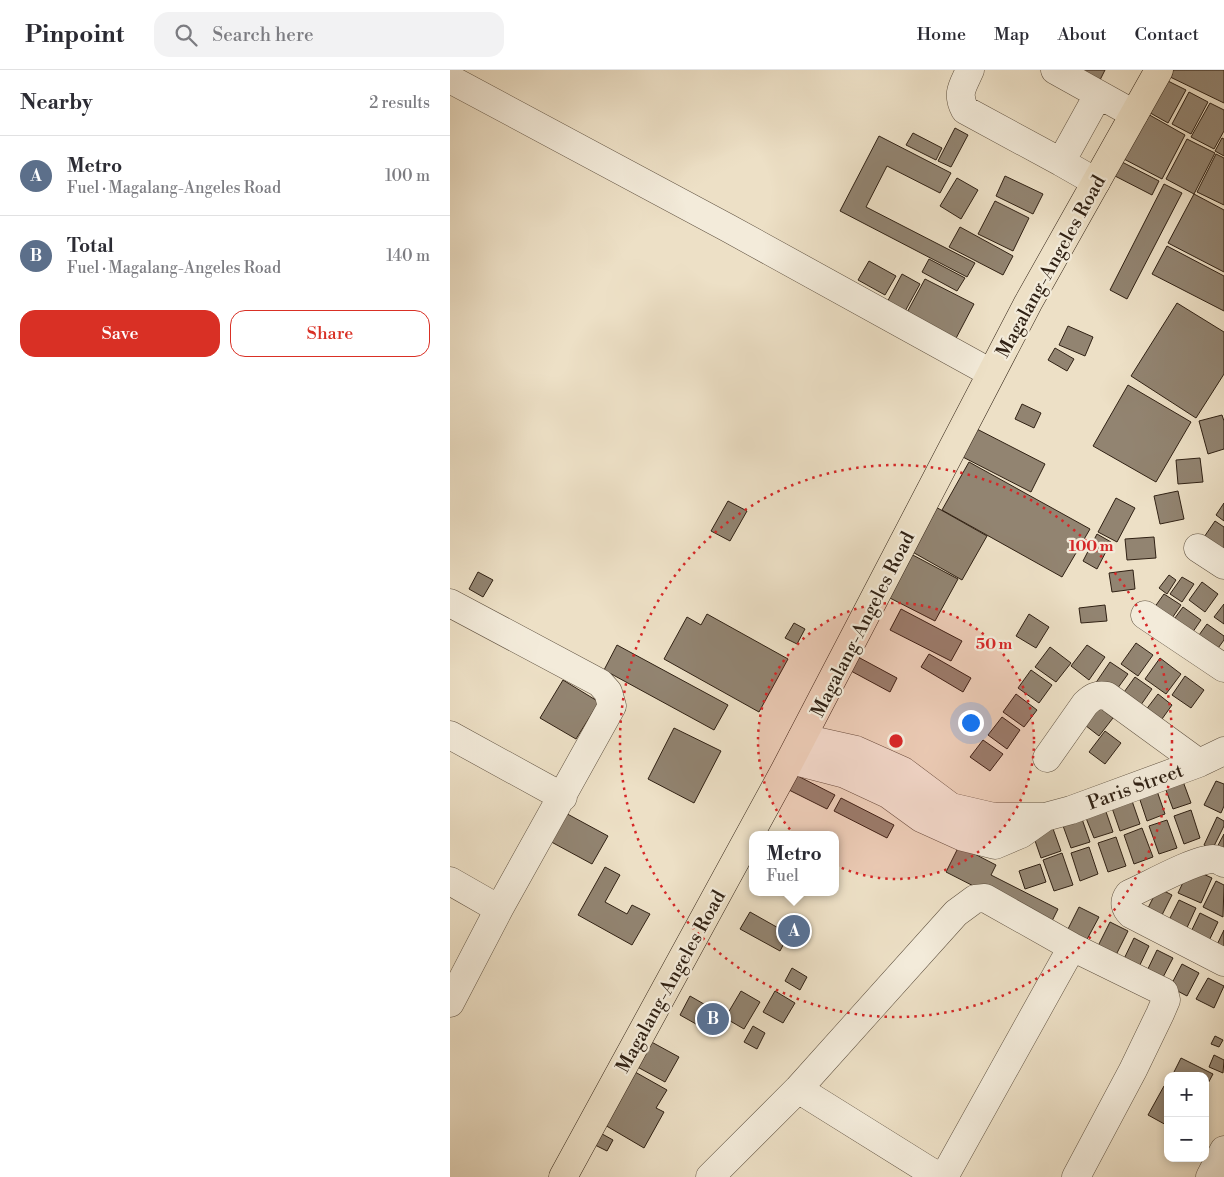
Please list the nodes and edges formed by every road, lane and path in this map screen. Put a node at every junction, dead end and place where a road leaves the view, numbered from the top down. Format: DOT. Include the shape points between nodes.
graph roads {
  1 [pos="970,70"];
  2 [pos="1054,70"];
  3 [pos="1159,70"];
  4 [pos="450,80"];
  5 [pos="1098,95"];
  6 [pos="1134,114"];
  7 [pos="1061,162"];
  8 [pos="1096,182"];
  9 [pos="991,373"];
  10 [pos="1198,548"];
  11 [pos="1224,565"];
  12 [pos="450,603"];
  13 [pos="1145,615"];
  14 [pos="1224,668"];
  15 [pos="450,735"];
  16 [pos="797,749"];
  17 [pos="1217,756"];
  18 [pos="1046,758"];
  19 [pos="562,797"];
  20 [pos="752,831"];
  21 [pos="749,837"];
  22 [pos="1224,862"];
  23 [pos="450,881"];
  24 [pos="499,909"];
  25 [pos="1072,947"];
  26 [pos="1224,962"];
  27 [pos="450,1003"];
  28 [pos="798,1089"];
  29 [pos="1224,1150"];
  30 [pos="563,1177"];
  31 [pos="710,1177"];
  32 [pos="940,1177"];
  33 [pos="944,1177"];
  34 [pos="1076,1177"];
  35 [pos="1210,1177"];
  1 -- 7 [label="street" via="960,91 960,101 965,110"];
  2 -- 5 [label="street"];
  3 -- 6 [label="main road, Magalang-Angeles Road"];
  4 -- 9 [label="street"];
  5 -- 6 [label="street"];
  5 -- 7 [label="street"];
  6 -- 8 [label="main road, Magalang-Angeles Road"];
  7 -- 8 [label="street"];
  8 -- 9 [label="main road, Magalang-Angeles Road"];
  9 -- 16 [label="main road, Magalang-Angeles Road"];
  10 -- 11 [label="street"];
  12 -- 19 [label="street" via="600,683 608,692 612,706"];
  13 -- 14 [label="street"];
  15 -- 19 [label="street"];
  16 -- 17 [label="street, Paris Street" via="856,750 903,771 963,837 995,845 1021,834 1045,818"];
  16 -- 20 [label="main road, Magalang-Angeles Road"];
  17 -- 18 [label="street" via="1099,694 1085,704"];
  19 -- 24 [label="street"];
  21 -- 30 [label="main road, Magalang-Angeles Road"];
  22 -- 26 [label="street" via="1206,860 1179,870 1129,894 1125,904 1131,914"];
  23 -- 24 [label="street"];
  24 -- 27 [label="street"];
  25 -- 28 [label="street" via="985,898 975,899 956,913"];
  25 -- 33 [label="street"];
  25 -- 34 [label="street" via="1164,992 1166,1000"];
  28 -- 31 [label="street"];
  28 -- 32 [label="street"];
  29 -- 35 [label="street"];
}
